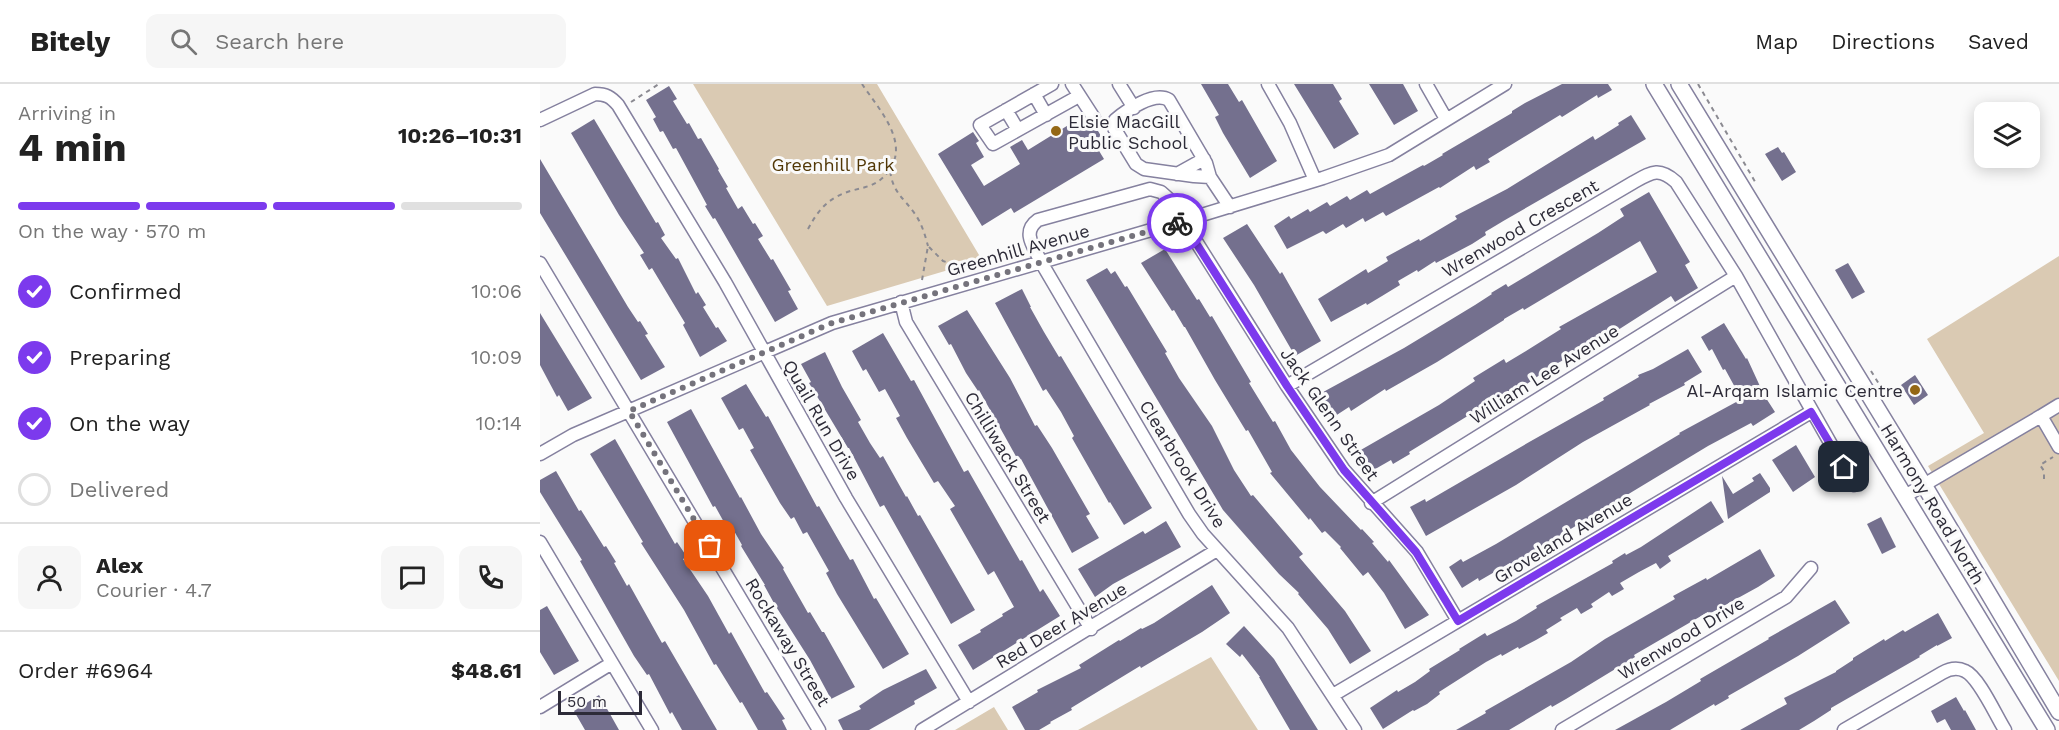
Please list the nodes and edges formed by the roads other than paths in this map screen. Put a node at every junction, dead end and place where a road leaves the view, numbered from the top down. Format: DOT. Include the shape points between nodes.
graph roads {
  1 [pos="1052,84"];
  2 [pos="1072,84"];
  3 [pos="1119,84"];
  4 [pos="1268,84"];
  5 [pos="1426,84"];
  6 [pos="1505,84"];
  7 [pos="1654,84"];
  8 [pos="1679,84"];
  9 [pos="1034,94"];
  10 [pos="1079,96"];
  11 [pos="1134,108"];
  12 [pos="1006,110"];
  13 [pos="1046,115"];
  14 [pos="1094,118"];
  15 [pos="1446,119"];
  16 [pos="540,120"];
  17 [pos="1018,130"];
  18 [pos="1204,159"];
  19 [pos="1177,174"];
  20 [pos="1210,177"];
  21 [pos="1315,180"];
  22 [pos="1230,207"];
  23 [pos="1182,221"];
  24 [pos="1041,262"];
  25 [pos="540,263"];
  26 [pos="1736,276"];
  27 [pos="901,302"];
  28 [pos="764,353"];
  29 [pos="1287,386"];
  30 [pos="2059,405"];
  31 [pos="629,411"];
  32 [pos="1811,412"];
  33 [pos="2041,416"];
  34 [pos="2057,451"];
  35 [pos="540,454"];
  36 [pos="1854,485"];
  37 [pos="1924,485"];
  38 [pos="1905,496"];
  39 [pos="1371,503"];
  40 [pos="540,543"];
  41 [pos="1217,550"];
  42 [pos="1811,567"];
  43 [pos="1458,621"];
  44 [pos="1090,628"];
  45 [pos="612,663"];
  46 [pos="1333,695"];
  47 [pos="969,702"];
  48 [pos="540,707"];
  49 [pos="2059,712"];
  50 [pos="652,730"];
  51 [pos="819,730"];
  52 [pos="922,730"];
  53 [pos="1355,730"];
  54 [pos="1562,730"];
  55 [pos="1844,730"];
  56 [pos="2005,730"];
  57 [pos="2047,730"];
  1 -- 9 [label="street"];
  2 -- 10 [label="street"];
  3 -- 11 [label="street"];
  4 -- 21 [label="street"];
  5 -- 15 [label="street"];
  6 -- 15 [label="street, Greenhill Avenue"];
  7 -- 38 [label="main road, Harmony Road North"];
  8 -- 37 [label="main road, Harmony Road North"];
  9 -- 12 [label="street"];
  9 -- 13 [label="street"];
  10 -- 13 [label="street"];
  10 -- 14 [label="street"];
  11 -- 18 [label="street" via="1156,97 1169,100"];
  11 -- 19 [label="street" via="1115,120 1114,128 1136,164"];
  12 -- 17 [label="street"];
  12 -- 17 [label="street" via="980,125 993,144"];
  13 -- 17 [label="street"];
  15 -- 21 [label="street, Greenhill Avenue" via="1389,155"];
  16 -- 28 [label="street, Quail Run Drive" via="595,94 611,98 725,282"];
  18 -- 19 [label="street"];
  18 -- 20 [label="street"];
  19 -- 20 [label="street"];
  20 -- 22 [label="street"];
  21 -- 22 [label="street, Greenhill Avenue"];
  22 -- 23 [label="street, Greenhill Avenue"];
  23 -- 24 [label="street, Greenhill Avenue"];
  23 -- 24 [label="street, Jack Glenn Street" via="1170,200 1150,189 1038,220 1029,228 1029,236"];
  23 -- 29 [label="street, Jack Glenn Street"];
  24 -- 27 [label="street, Greenhill Avenue"];
  24 -- 41 [label="street, Clearbrook Drive" via="1189,514"];
  25 -- 31 [label="street, Rockaway Street"];
  26 -- 29 [label="street, Wrenwood Crescent" via="1676,182 1665,173 1652,172"];
  26 -- 32 [label="street"];
  26 -- 39 [label="street, William Lee Avenue"];
  27 -- 28 [label="street, Greenhill Avenue" via="832,323"];
  27 -- 44 [label="street, Chilliwack Street" via="906,322"];
  28 -- 31 [label="street, Greenhill Avenue"];
  28 -- 47 [label="street, Quail Run Drive"];
  29 -- 39 [label="street, Jack Glenn Street"];
  30 -- 33 [label="street"];
  31 -- 35 [label="street, Greenhill Avenue"];
  31 -- 51 [label="street, Rockaway Street"];
  32 -- 36 [label="street"];
  32 -- 43 [label="street, Groveland Avenue"];
  33 -- 34 [label="street"];
  33 -- 37 [label="street"];
  37 -- 38 [label="street"];
  37 -- 49 [label="main road, Harmony Road North"];
  38 -- 57 [label="main road, Harmony Road North"];
  39 -- 43 [label="street, Jack Glenn Street" via="1416,552"];
  40 -- 45 [label="street"];
  41 -- 44 [label="street, Red Deer Avenue"];
  41 -- 46 [label="street, Clearbrook Drive" via="1288,628"];
  42 -- 54 [label="street, Wrenwood Drive" via="1786,597"];
  43 -- 46 [label="street, Groveland Avenue"];
  44 -- 47 [label="street, Red Deer Avenue"];
  45 -- 48 [label="street"];
  45 -- 50 [label="street"];
  46 -- 53 [label="street, Clearbrook Drive"];
  47 -- 52 [label="street, Red Deer Avenue"];
  55 -- 56 [label="street" via="1949,669 1958,669 1974,678"];
}
